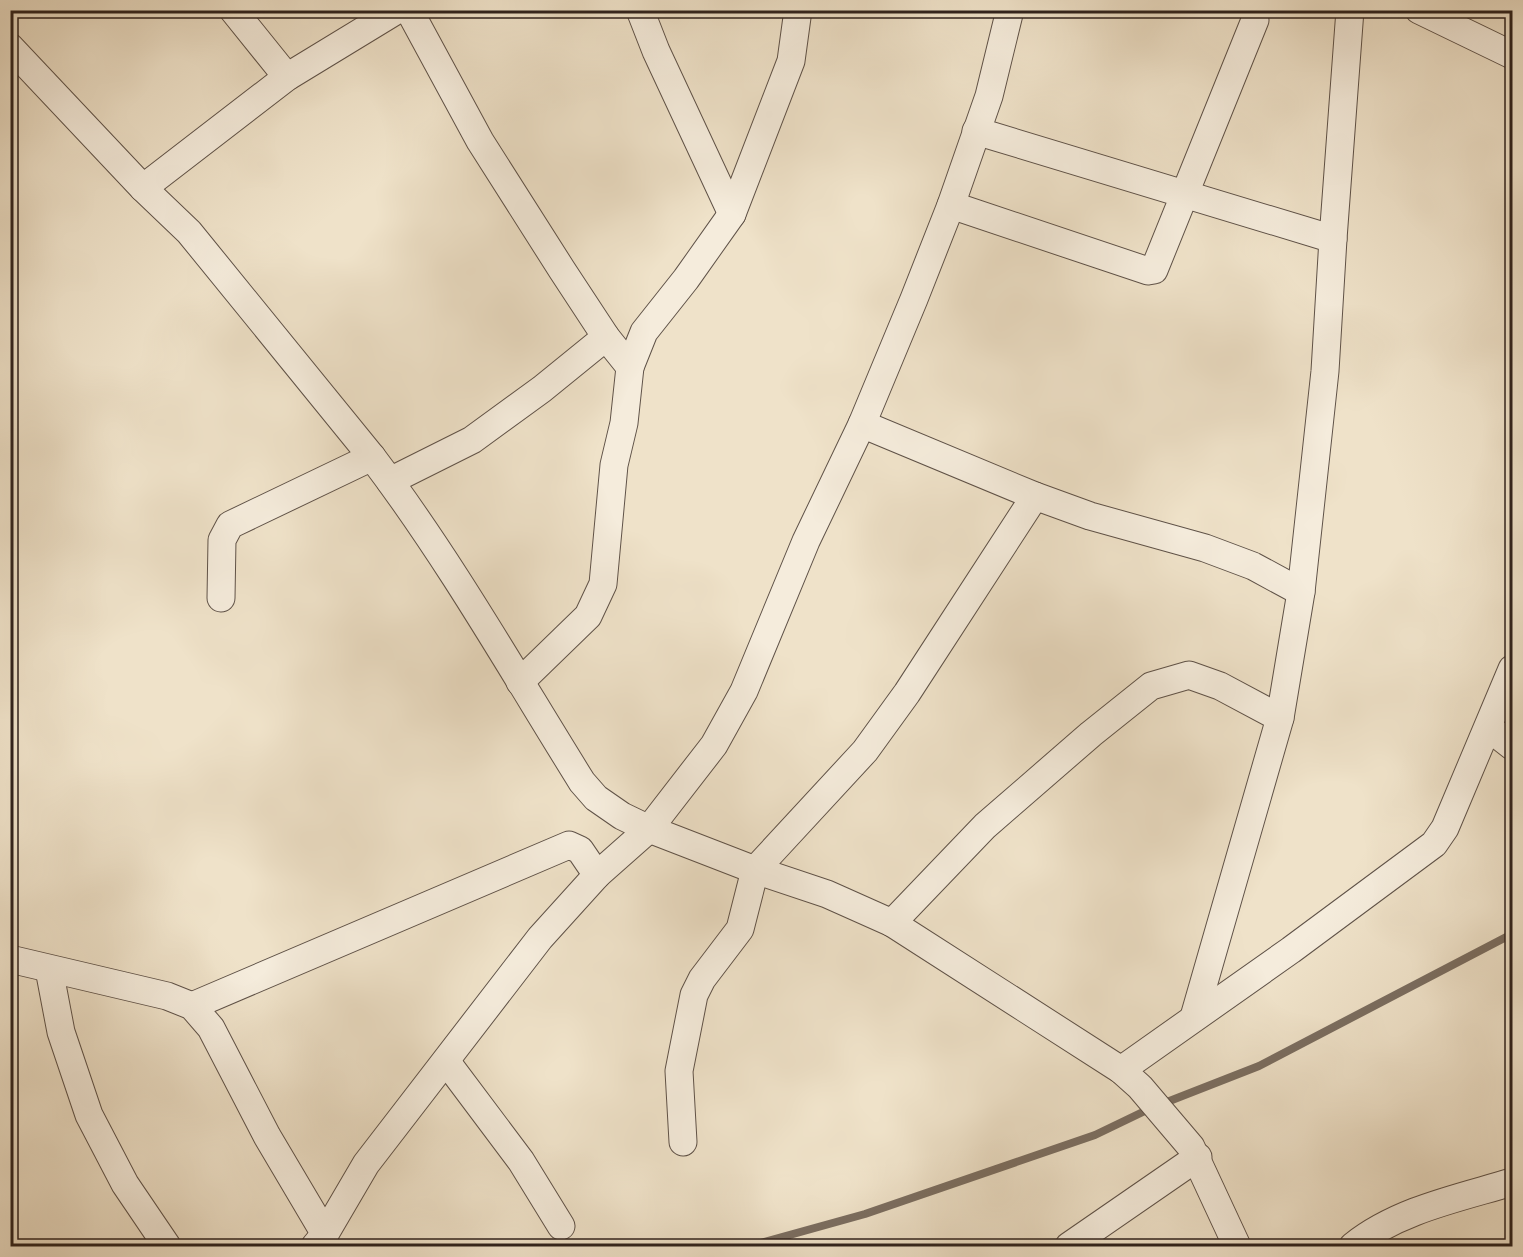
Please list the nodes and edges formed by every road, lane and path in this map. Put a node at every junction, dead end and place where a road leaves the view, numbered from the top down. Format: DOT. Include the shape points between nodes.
graph roads {
  1 [pos="233,10"];
  2 [pos="396,10"];
  3 [pos="409,10"];
  4 [pos="640,10"];
  5 [pos="798,10"];
  6 [pos="1010,10"];
  7 [pos="1350,10"];
  8 [pos="1419,10"];
  9 [pos="1256,20"];
  10 [pos="10,47"];
  11 [pos="1512,55"];
  12 [pos="287,77"];
  13 [pos="976,131"];
  14 [pos="143,188"];
  15 [pos="1185,195"];
  16 [pos="951,205"];
  17 [pos="732,214"];
  18 [pos="1333,239"];
  19 [pos="606,336"];
  20 [pos="630,367"];
  21 [pos="862,424"];
  22 [pos="372,458"];
  23 [pos="390,481"];
  24 [pos="1035,496"];
  25 [pos="1301,592"];
  26 [pos="221,598"];
  27 [pos="1512,669"];
  28 [pos="520,682"];
  29 [pos="1280,718"];
  30 [pos="1489,728"];
  31 [pos="1512,746"];
  32 [pos="649,829"];
  33 [pos="754,870"];
  34 [pos="597,875"];
  35 [pos="892,923"];
  36 [pos="10,960"];
  37 [pos="49,969"];
  38 [pos="192,1006"];
  39 [pos="1194,1017"];
  40 [pos="446,1061"];
  41 [pos="1131,1078"];
  42 [pos="683,1142"];
  43 [pos="1195,1152"];
  44 [pos="1512,1182"];
  45 [pos="561,1226"];
  46 [pos="320,1240"];
  47 [pos="167,1246"];
  48 [pos="1068,1246"];
  49 [pos="1237,1246"];
  50 [pos="1353,1246"];
  1 -- 12 [label="street"];
  2 -- 12 [label="street"];
  3 -- 19 [label="street" via="480,141"];
  4 -- 17 [label="street"];
  5 -- 17 [label="street" via="791,61"];
  6 -- 13 [label="street" via="989,96"];
  7 -- 18 [label="street"];
  8 -- 11 [label="street"];
  9 -- 15 [label="street"];
  10 -- 14 [label="street"];
  12 -- 14 [label="street"];
  13 -- 15 [label="street"];
  13 -- 16 [label="street"];
  14 -- 22 [label="street" via="189,232"];
  15 -- 16 [label="street" via="1157,266 1148,272"];
  15 -- 18 [label="street"];
  16 -- 21 [label="street"];
  17 -- 20 [label="street" via="644,332"];
  18 -- 25 [label="street" via="1325,371"];
  19 -- 20 [label="street"];
  19 -- 23 [label="street" via="472,440"];
  20 -- 28 [label="street" via="624,423 614,465 603,584 588,616"];
  21 -- 24 [label="street"];
  21 -- 32 [label="street" via="806,541 744,691 714,745"];
  22 -- 23 [label="street"];
  22 -- 26 [label="street" via="230,525 222,540"];
  23 -- 28 [label="street"];
  24 -- 25 [label="street" via="1090,516 1205,548 1253,566"];
  24 -- 33 [label="street" via="865,751"];
  25 -- 29 [label="street"];
  27 -- 30 [label="street"];
  28 -- 32 [label="street" via="596,798"];
  29 -- 35 [label="street" via="1220,686 1189,675 1151,686 985,826"];
  29 -- 39 [label="street"];
  30 -- 31 [label="street"];
  30 -- 39 [label="street" via="1445,828 1434,843"];
  32 -- 33 [label="street"];
  32 -- 34 [label="street"];
  33 -- 35 [label="street" via="827,894"];
  33 -- 42 [label="street" via="740,929 694,995 679,1071"];
  34 -- 38 [label="street" via="580,850 569,844"];
  34 -- 40 [label="street" via="540,938"];
  35 -- 41 [label="street"];
  36 -- 37 [label="street"];
  37 -- 38 [label="street" via="167,996"];
  37 -- 47 [label="street" via="61,1032 89,1115 125,1184"];
  38 -- 46 [label="street" via="211,1028"];
  39 -- 41 [label="street"];
  40 -- 45 [label="street" via="521,1161"];
  40 -- 46 [label="street" via="366,1164"];
  41 -- 43 [label="street"];
  43 -- 48 [label="street"];
  43 -- 49 [label="street"];
  44 -- 50 [label="street" via="1412,1212"];
}
